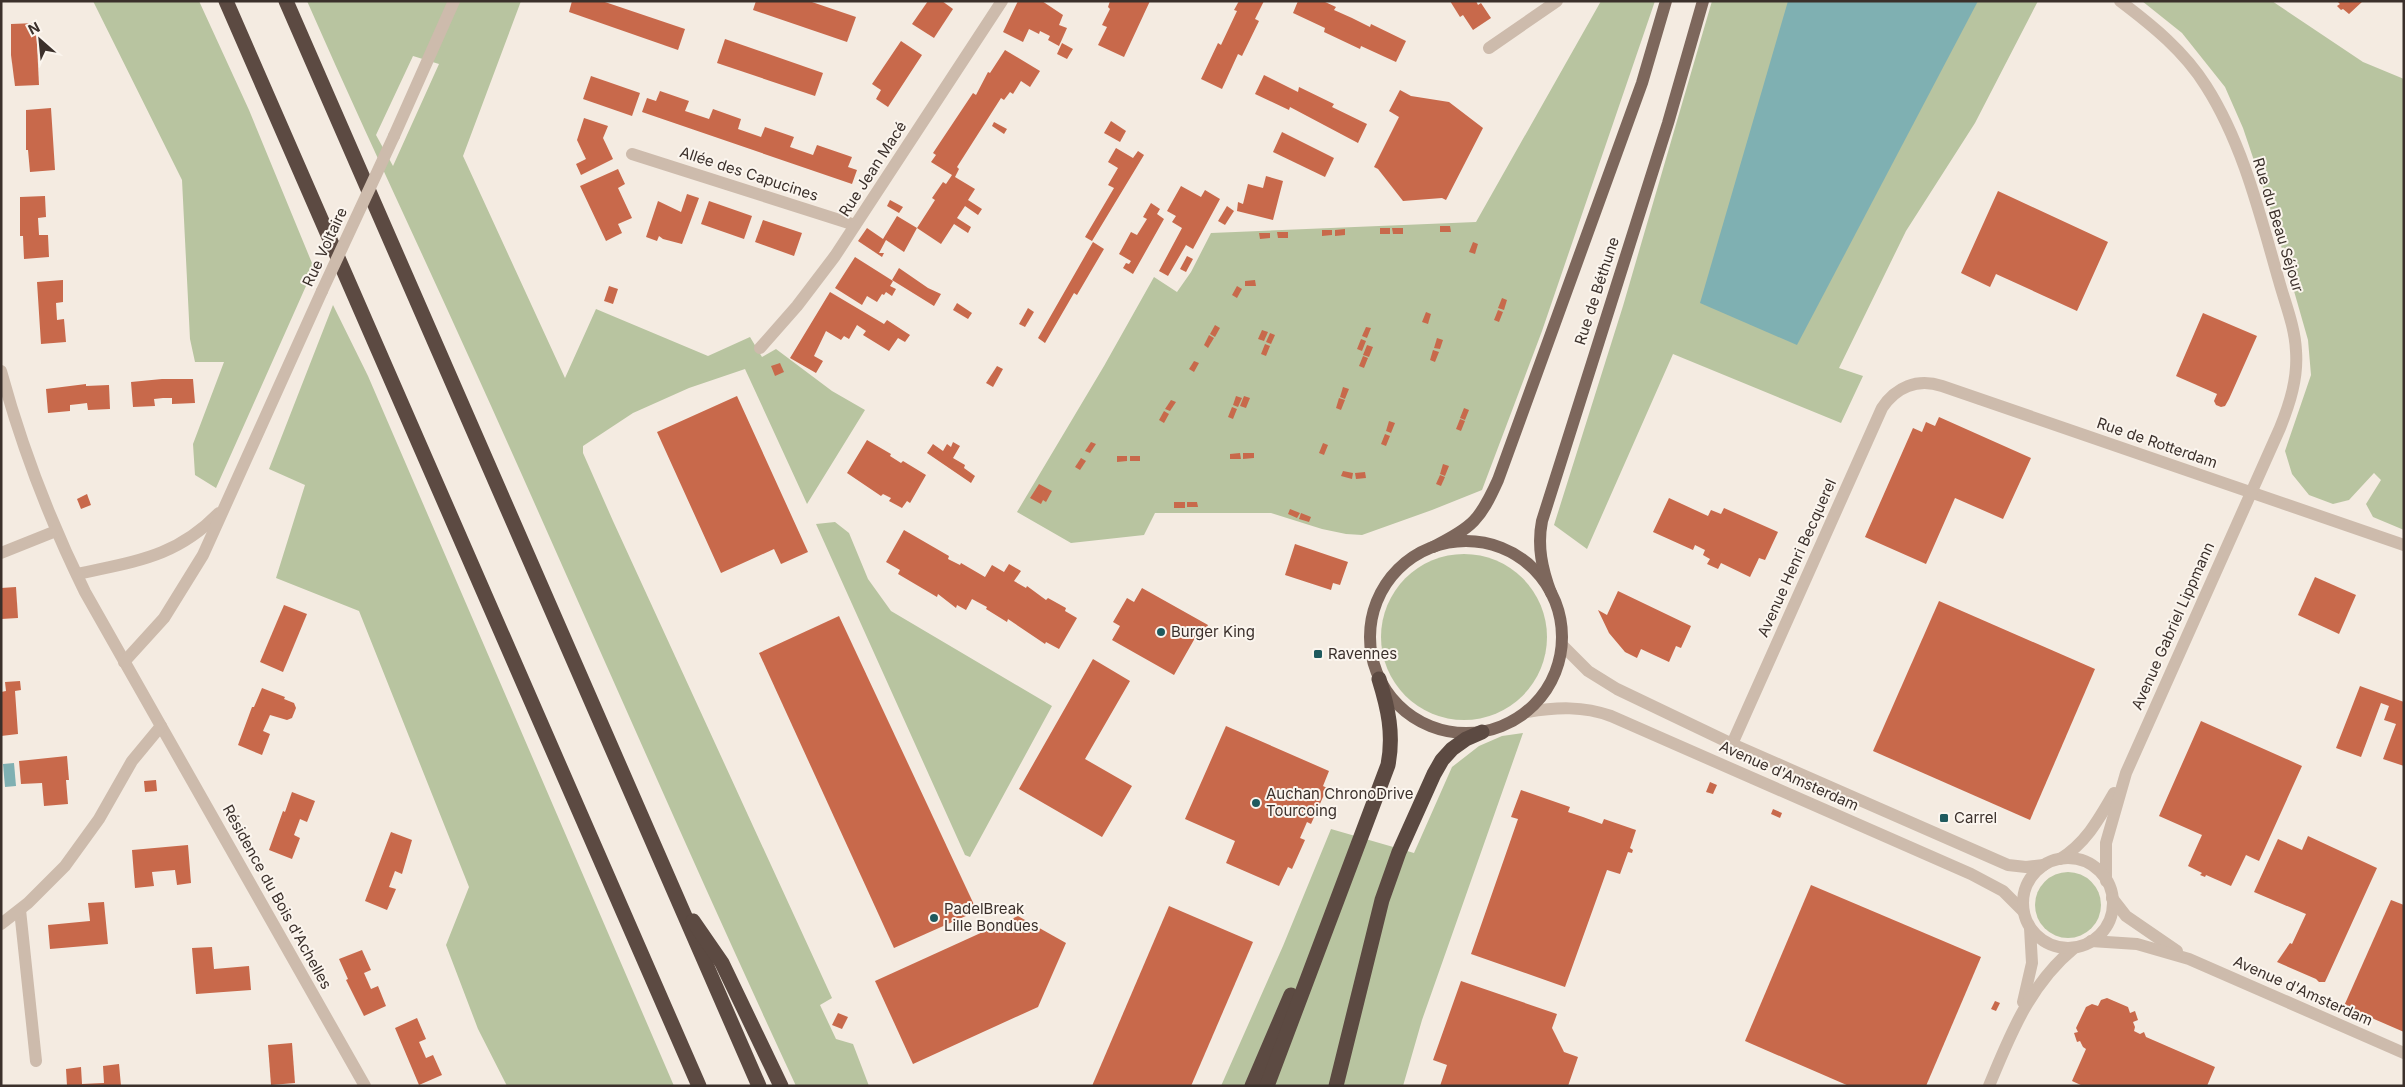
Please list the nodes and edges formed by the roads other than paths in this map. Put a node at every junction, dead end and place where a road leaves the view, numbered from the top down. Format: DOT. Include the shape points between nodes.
graph roads {
  1 [pos="226,1"];
  2 [pos="286,1"];
  3 [pos="454,1"];
  4 [pos="1002,1"];
  5 [pos="1557,1"];
  6 [pos="1666,1"];
  7 [pos="1703,1"];
  8 [pos="2120,1"];
  9 [pos="1489,48"];
  10 [pos="632,154"];
  11 [pos="855,225"];
  12 [pos="760,348"];
  13 [pos="1,371"];
  14 [pos="1899,390"];
  15 [pos="2251,492"];
  16 [pos="224,507"];
  17 [pos="56,532"];
  18 [pos="2404,545"];
  19 [pos="1433,547"];
  20 [pos="1,554"];
  21 [pos="77,574"];
  22 [pos="1551,593"];
  23 [pos="1562,645"];
  24 [pos="124,662"];
  25 [pos="1379,679"];
  26 [pos="1527,712"];
  27 [pos="161,726"];
  28 [pos="1482,732"];
  29 [pos="1732,744"];
  30 [pos="2126,773"];
  31 [pos="1356,852"];
  32 [pos="2060,859"];
  33 [pos="2044,865"];
  34 [pos="2106,881"];
  35 [pos="2112,898"];
  36 [pos="680,904"];
  37 [pos="20,910"];
  38 [pos="2023,911"];
  39 [pos="1,924"];
  40 [pos="2030,928"];
  41 [pos="2091,941"];
  42 [pos="2074,948"];
  43 [pos="2189,959"];
  44 [pos="2019,1017"];
  45 [pos="2404,1053"];
  46 [pos="36,1061"];
  47 [pos="365,1086"];
  48 [pos="699,1086"];
  49 [pos="759,1086"];
  50 [pos="781,1086"];
  51 [pos="1252,1086"];
  52 [pos="1267,1086"];
  53 [pos="1336,1086"];
  54 [pos="1990,1086"];
  1 -- 48 [label="highway"];
  2 -- 36 [label="highway"];
  3 -- 16 [label="street, Rue Voltaire, bridge"];
  4 -- 11 [label="street, Rue Jean Macé"];
  5 -- 9 [label="street"];
  6 -- 19 [label="main road, Rue de Béthune" via="1642,83 1498,480 1477,520 1466,530"];
  7 -- 22 [label="main road, Rue de Béthune" via="1668,123 1542,521 1540,550"];
  8 -- 15 [label="street, Rue du Beau Séjour" via="2184,56 2221,112 2248,180 2288,313 2296,349 2293,392"];
  10 -- 11 [label="street, Allée des Capucines"];
  11 -- 12 [label="street, Rue Jean Macé" via="806,295"];
  13 -- 17 [label="street, Résidence du Bois d'Achelles"];
  14 -- 15 [label="street, Rue de Rotterdam" via="1913,384 1933,383"];
  14 -- 29 [label="street, Avenue Henri Becquerel" via="1888,399 1876,420"];
  15 -- 18 [label="street, Rue de Rotterdam"];
  15 -- 30 [label="street, Avenue Gabriel Lippmann"];
  16 -- 21 [label="street, Rue Voltaire" via="200,531 163,553"];
  16 -- 24 [label="street, Rue Voltaire" via="203,555 164,618"];
  17 -- 20 [label="street"];
  17 -- 21 [label="street, Résidence du Bois d'Achelles"];
  19 -- 22 [label="main road" via="1462,541 1482,542 1501,548 1534,569"];
  19 -- 25 [label="main road, Rue de Béthune" via="1402,566 1384,587 1376,603 1370,626 1370,643"];
  21 -- 24 [label="street, Résidence du Bois d'Achelles"];
  22 -- 23 [label="main road, Rue de Béthune" via="1560,618"];
  23 -- 26 [label="main road, Rue de Béthune" via="1551,682"];
  23 -- 29 [label="street, Avenue d'Amsterdam" via="1583,667 1609,685"];
  24 -- 27 [label="street, Résidence du Bois d'Achelles"];
  25 -- 28 [label="main road, Rue de Béthune" via="1395,702 1426,725 1453,733"];
  25 -- 31 [label="highway" via="1390,717 1391,749 1383,783"];
  26 -- 28 [label="main road, Rue de Béthune" via="1510,723"];
  26 -- 38 [label="street, Avenue d'Amsterdam" via="1571,707 1612,716 1977,877 2003,890"];
  27 -- 37 [label="street" via="132,761 77,851 52,881"];
  27 -- 47 [label="street, Résidence du Bois d'Achelles"];
  28 -- 53 [label="highway" via="1466,739 1442,760 1402,844 1382,900"];
  29 -- 33 [label="street, Avenue d'Amsterdam" via="2008,865"];
  30 -- 32 [label="street, Avenue Gabriel Lippmann" via="2087,837"];
  30 -- 34 [label="street, Avenue Gabriel Lippmann" via="2106,843"];
  31 -- 51 [label="highway"];
  31 -- 52 [label="highway"];
  32 -- 33 [label="street"];
  32 -- 34 [label="street" via="2087,863"];
  33 -- 38 [label="street" via="2028,882"];
  34 -- 35 [label="street"];
  35 -- 41 [label="street" via="2107,925"];
  35 -- 43 [label="street, Avenue d'Amsterdam" via="2126,916"];
  36 -- 49 [label="highway"];
  36 -- 50 [label="highway" via="722,963"];
  37 -- 39 [label="street"];
  37 -- 46 [label="street"];
  38 -- 40 [label="street"];
  40 -- 42 [label="street" via="2049,944"];
  40 -- 44 [label="street" via="2032,963"];
  41 -- 42 [label="street"];
  41 -- 43 [label="street, Avenue d'Amsterdam" via="2137,944"];
  42 -- 44 [label="street" via="2046,974"];
  43 -- 45 [label="street, Avenue d'Amsterdam"];
  44 -- 54 [label="street"];
}
